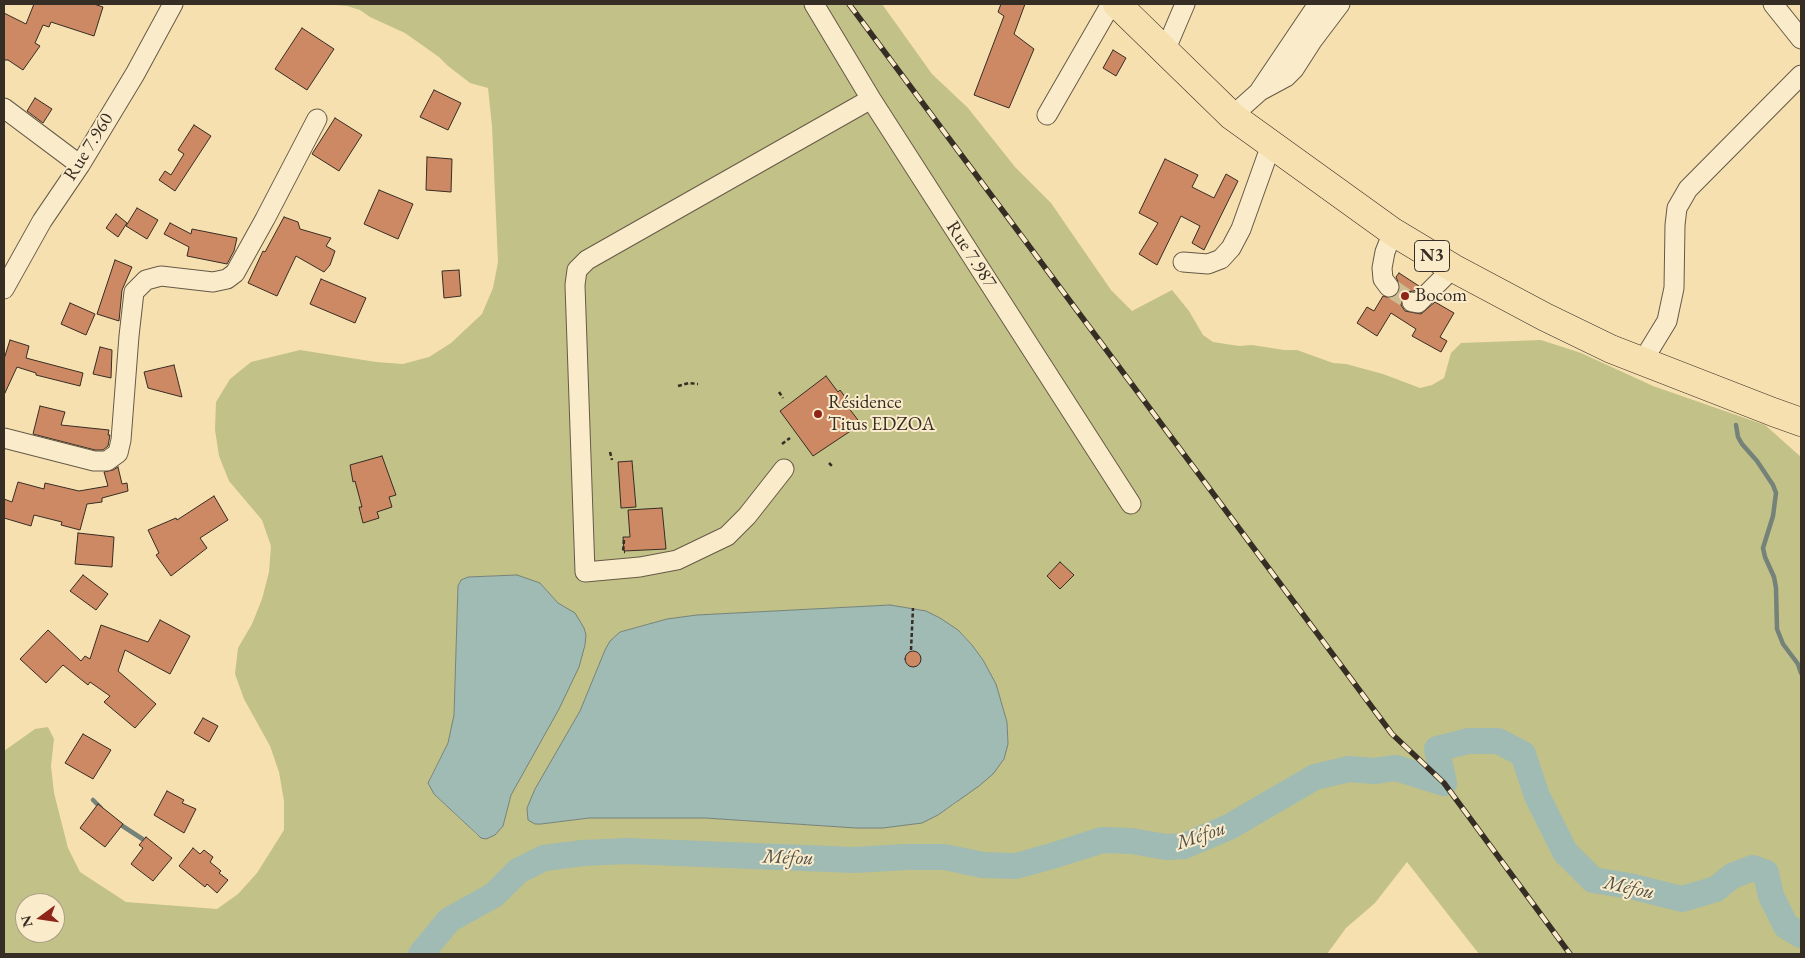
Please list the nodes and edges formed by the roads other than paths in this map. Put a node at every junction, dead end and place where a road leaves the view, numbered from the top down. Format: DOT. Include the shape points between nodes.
graph roads {
  1 [pos="173,4"];
  2 [pos="814,4"];
  3 [pos="1111,4"];
  4 [pos="1117,4"];
  5 [pos="1185,4"];
  6 [pos="1318,4"];
  7 [pos="1340,4"];
  8 [pos="1772,4"];
  9 [pos="1801,39"];
  10 [pos="1165,51"];
  11 [pos="1800,79"];
  12 [pos="1260,91"];
  13 [pos="871,99"];
  14 [pos="4,108"];
  15 [pos="1047,115"];
  16 [pos="1232,116"];
  17 [pos="317,119"];
  18 [pos="1272,145"];
  19 [pos="80,165"];
  20 [pos="1393,232"];
  21 [pos="1184,262"];
  22 [pos="1452,268"];
  23 [pos="1389,287"];
  24 [pos="4,289"];
  25 [pos="1412,302"];
  26 [pos="1642,362"];
  27 [pos="1801,422"];
  28 [pos="4,438"];
  29 [pos="784,469"];
  30 [pos="1131,504"];
  1 -- 19 [label="street, Rue 7.960"];
  2 -- 13 [label="street, Rue 7.987"];
  3 -- 15 [label="street"];
  4 -- 10 [label="highway, N3"];
  5 -- 10 [label="street"];
  6 -- 12 [label="street"];
  7 -- 12 [label="street" via="1294,69"];
  8 -- 9 [label="street"];
  10 -- 16 [label="highway, N3"];
  11 -- 26 [label="street" via="1688,189 1677,208 1674,288 1667,321"];
  12 -- 16 [label="street"];
  13 -- 29 [label="street" via="587,260 577,270 584,572 677,560 727,536"];
  13 -- 30 [label="street, Rue 7.987"];
  14 -- 19 [label="street"];
  16 -- 18 [label="highway, N3"];
  17 -- 28 [label="street" via="235,273 214,282 161,276 146,280 134,292 118,453 107,461 94,460"];
  18 -- 20 [label="highway, N3"];
  18 -- 21 [label="street" via="1231,248 1221,259 1208,264"];
  19 -- 24 [label="street, Rue 7.960" via="42,221"];
  20 -- 22 [label="highway, N3"];
  20 -- 23 [label="street" via="1382,268 1383,279"];
  22 -- 25 [label="street" via="1418,302"];
  22 -- 26 [label="highway, N3" via="1545,317"];
  26 -- 27 [label="highway, N3"];
}
